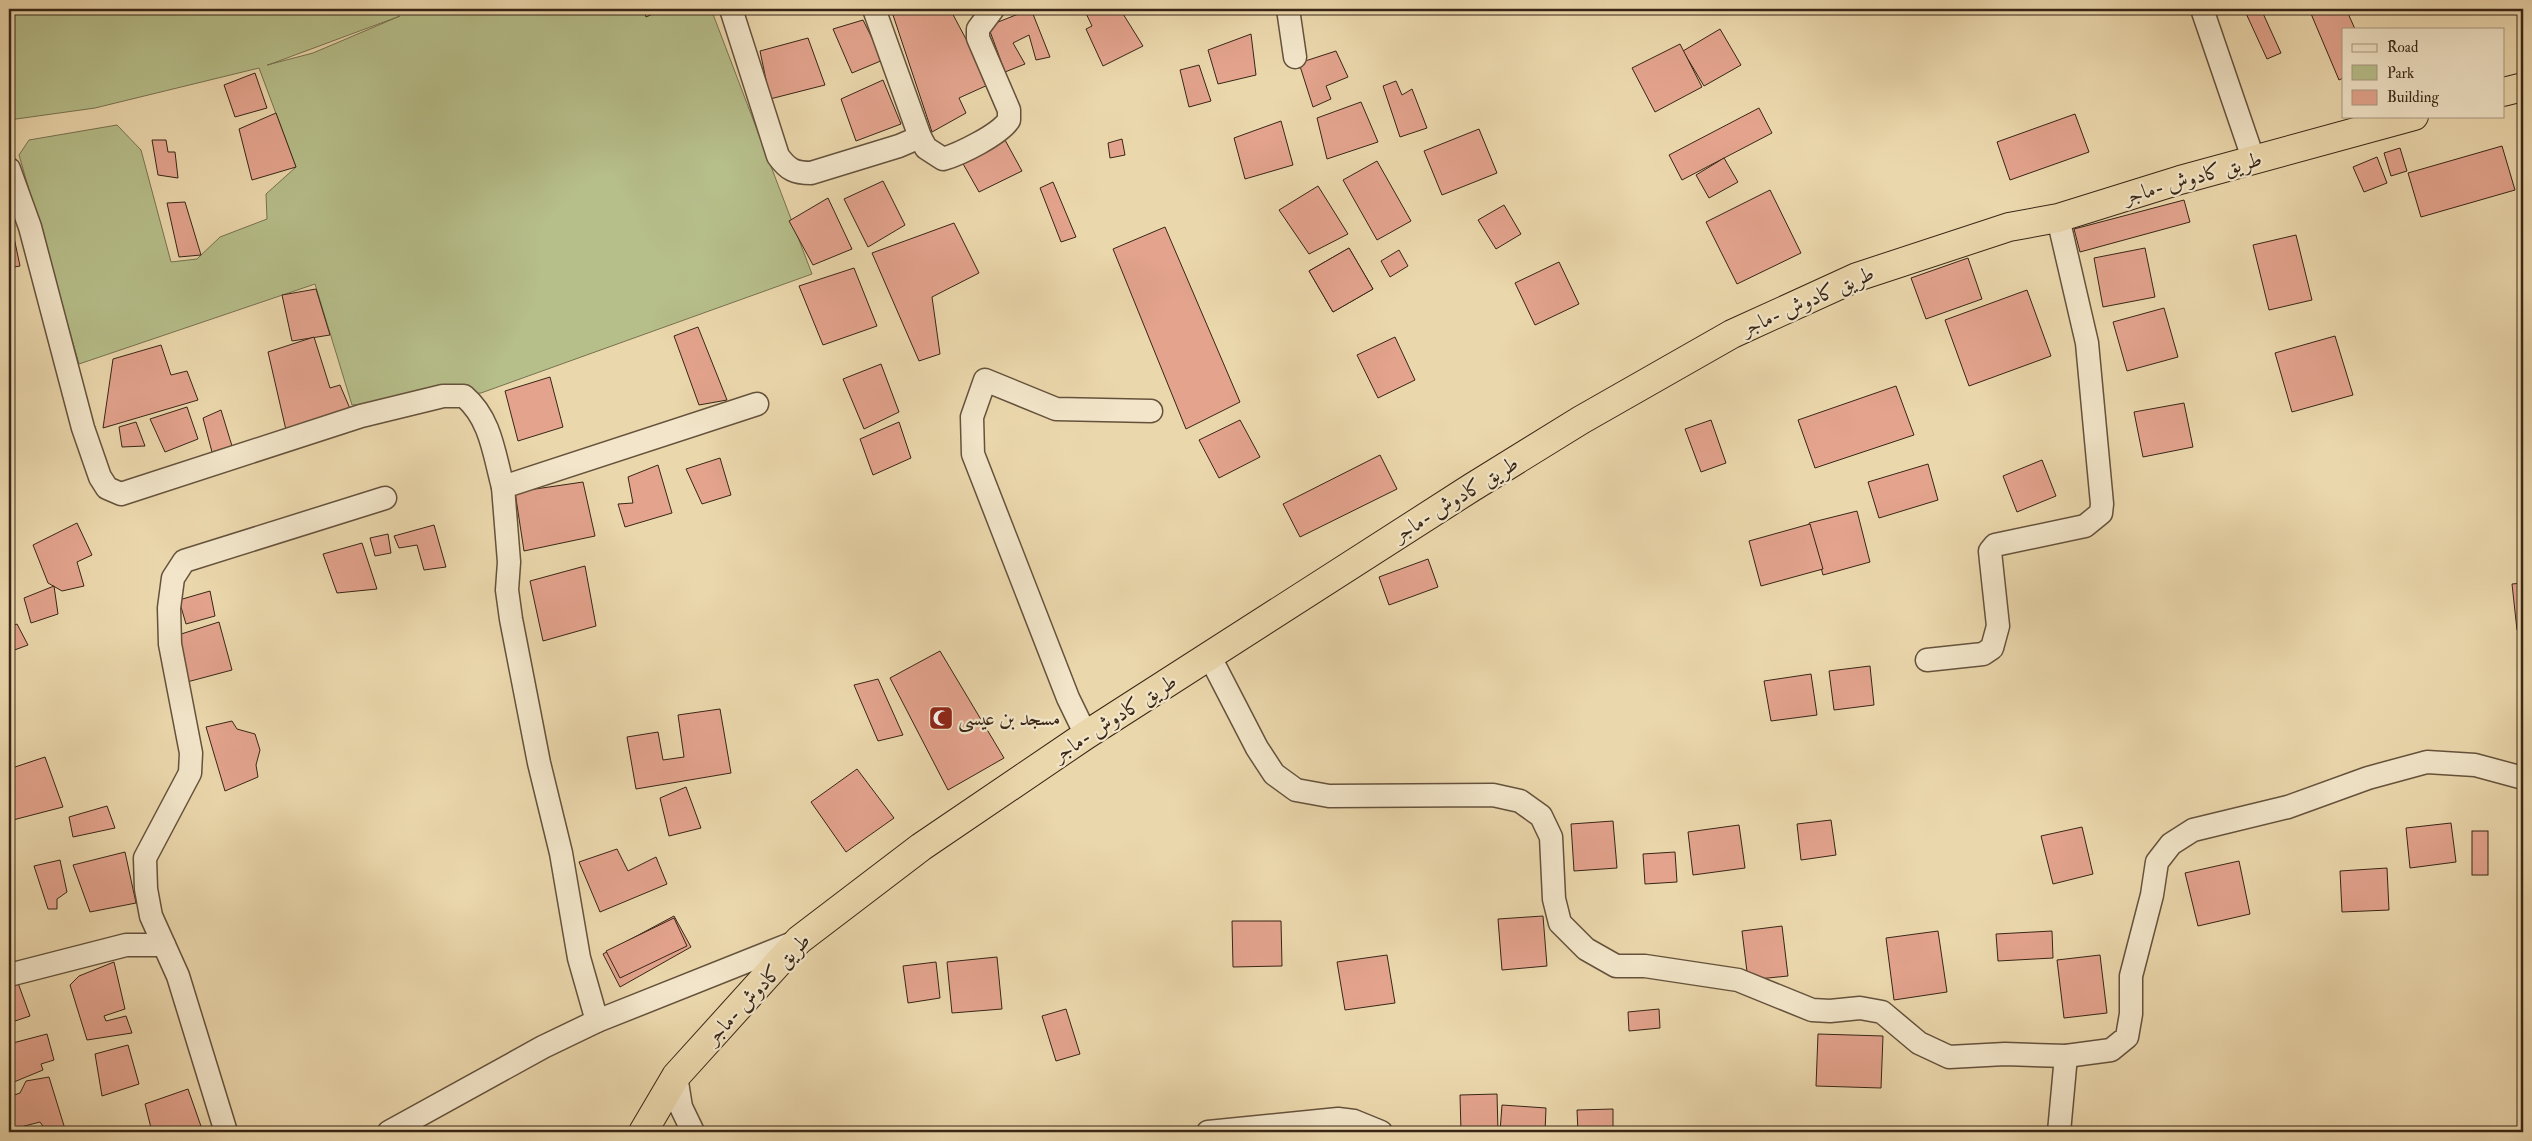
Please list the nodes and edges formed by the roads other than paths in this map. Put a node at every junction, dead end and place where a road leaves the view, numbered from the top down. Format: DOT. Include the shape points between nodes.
graph roads {
  1 [pos="731,9"];
  2 [pos="874,9"];
  3 [pos="992,9"];
  4 [pos="1288,9"];
  5 [pos="2202,9"];
  6 [pos="1295,58"];
  7 [pos="2523,87"];
  8 [pos="2504,92"];
  9 [pos="2407,118"];
  10 [pos="920,137"];
  11 [pos="2254,161"];
  12 [pos="9,169"];
  13 [pos="2058,218"];
  14 [pos="757,404"];
  15 [pos="1151,411"];
  16 [pos="503,487"];
  17 [pos="385,498"];
  18 [pos="1210,657"];
  19 [pos="1928,660"];
  20 [pos="1086,735"];
  21 [pos="2523,778"];
  22 [pos="799,940"];
  23 [pos="164,945"];
  24 [pos="9,975"];
  25 [pos="597,1020"];
  26 [pos="2066,1056"];
  27 [pos="676,1076"];
  28 [pos="226,1132"];
  29 [pos="389,1132"];
  30 [pos="643,1132"];
  31 [pos="692,1132"];
  32 [pos="1208,1132"];
  33 [pos="1380,1132"];
  34 [pos="2059,1132"];
  1 -- 10 [label="street" via="778,156 786,167 797,173 811,174"];
  2 -- 10 [label="street"];
  3 -- 10 [label="street" via="978,30 978,38 1009,110 1008,120 999,130 943,159 926,148"];
  4 -- 6 [label="street"];
  5 -- 11 [label="street"];
  7 -- 8 [label="highway"];
  9 -- 11 [label="highway, طريق كادوش -ماجر"];
  11 -- 13 [label="highway, طريق كادوش -ماجر"];
  12 -- 16 [label="street" via="30,227 84,428 100,477 107,488 121,494 361,416 443,396 464,396 476,406 485,420"];
  13 -- 18 [label="highway, طريق كادوش -ماجر" via="2009,226 1857,277 1732,334 1581,420 1471,488"];
  13 -- 19 [label="street" via="2087,343 2102,504 2100,513 2085,526 1995,545 1990,550 1990,560 1998,626 1992,648 1982,654"];
  14 -- 16 [label="street"];
  15 -- 20 [label="street" via="1056,409 985,380 972,417 973,454 1068,698"];
  16 -- 25 [label="street" via="511,619 539,763 561,853 579,958"];
  17 -- 23 [label="street" via="184,562 173,578 169,608 170,644 191,753 190,773 144,858 151,916"];
  18 -- 20 [label="highway, طريق كادوش -ماجر"];
  18 -- 26 [label="street" via="1257,748 1274,774 1296,790 1329,796 1493,795 1520,800 1541,816 1552,837 1554,899 1560,923 1586,949 1616,966 1645,966 1738,980 1812,1010 1860,1008 1882,1012 1919,1043 1949,1057 2005,1054"];
  20 -- 22 [label="highway, طريق كادوش -ماجر" via="921,846"];
  21 -- 26 [label="street" via="2475,765 2427,762 2368,778 2288,806 2193,830 2172,844 2157,862 2131,976 2127,1037 2111,1050"];
  22 -- 25 [label="street"];
  22 -- 27 [label="highway, طريق كادوش -ماجر"];
  23 -- 24 [label="street" via="126,945"];
  23 -- 28 [label="street" via="178,976"];
  25 -- 29 [label="street"];
  26 -- 34 [label="street"];
  27 -- 30 [label="highway, طريق كادوش -ماجر"];
  27 -- 31 [label="street" via="681,1107"];
  32 -- 33 [label="street" via="1338,1119"];
}
